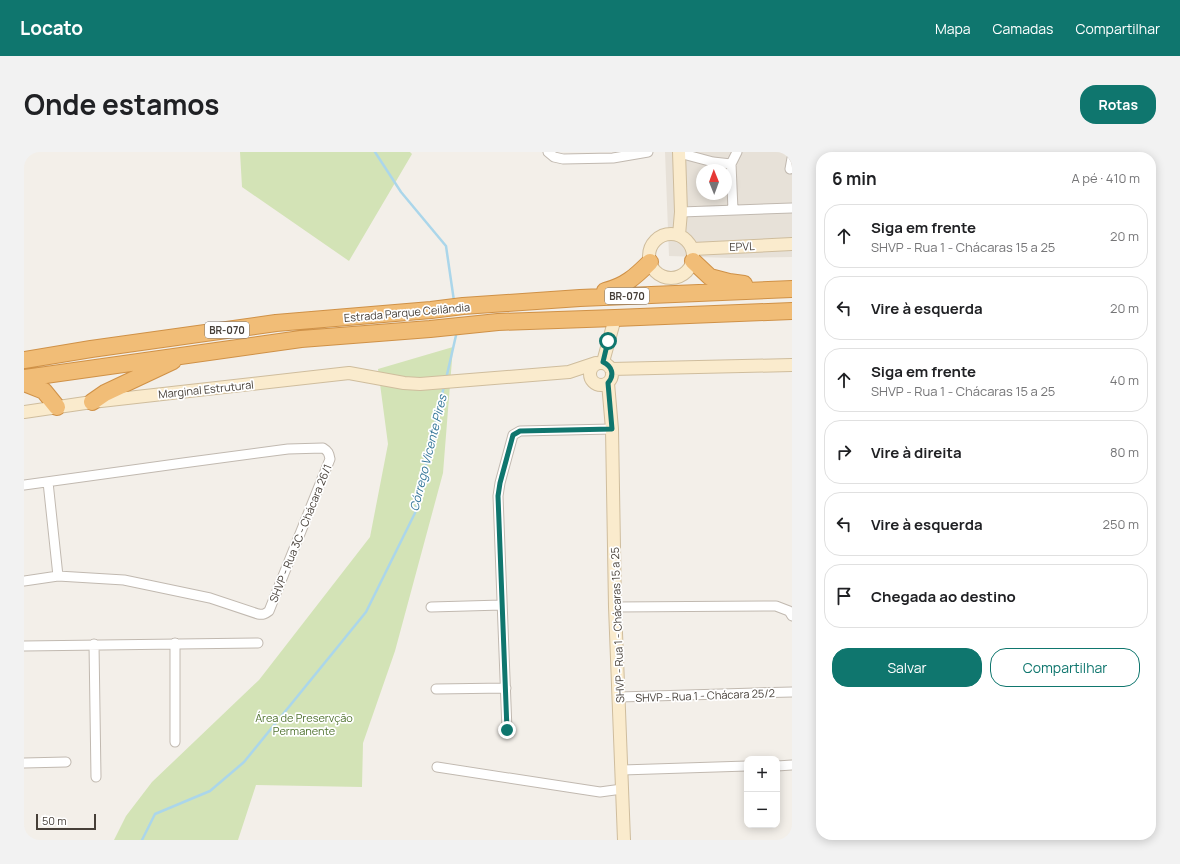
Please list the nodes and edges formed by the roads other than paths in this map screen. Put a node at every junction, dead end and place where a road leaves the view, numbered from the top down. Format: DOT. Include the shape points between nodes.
graph roads {
  1 [pos="548,152"];
  2 [pos="648,152"];
  3 [pos="679,152"];
  4 [pos="737,152"];
  5 [pos="792,158"];
  6 [pos="731,164"];
  7 [pos="790,169"];
  8 [pos="732,187"];
  9 [pos="792,208"];
  10 [pos="733,210"];
  11 [pos="681,212"];
  12 [pos="679,235"];
  13 [pos="792,244"];
  14 [pos="693,255"];
  15 [pos="650,262"];
  16 [pos="791,289"];
  17 [pos="580,298"];
  18 [pos="792,311"];
  19 [pos="615,318"];
  20 [pos="190,354"];
  21 [pos="24,360"];
  22 [pos="603,365"];
  23 [pos="792,365"];
  24 [pos="569,372"];
  25 [pos="24,378"];
  26 [pos="24,383"];
  27 [pos="599,383"];
  28 [pos="92,402"];
  29 [pos="57,407"];
  30 [pos="24,412"];
  31 [pos="612,429"];
  32 [pos="48,482"];
  33 [pos="24,486"];
  34 [pos="58,576"];
  35 [pos="24,581"];
  36 [pos="502,605"];
  37 [pos="431,607"];
  38 [pos="615,607"];
  39 [pos="792,616"];
  40 [pos="175,643"];
  41 [pos="258,643"];
  42 [pos="94,644"];
  43 [pos="24,646"];
  44 [pos="506,688"];
  45 [pos="436,689"];
  46 [pos="792,692"];
  47 [pos="619,697"];
  48 [pos="507,730"];
  49 [pos="175,742"];
  50 [pos="66,762"];
  51 [pos="24,763"];
  52 [pos="792,765"];
  53 [pos="744,766"];
  54 [pos="780,766"];
  55 [pos="437,767"];
  56 [pos="622,770"];
  57 [pos="96,777"];
  58 [pos="622,790"];
  59 [pos="624,840"];
  1 -- 2 [label="street" via="563,159 613,158"];
  3 -- 6 [label="street" via="713,162"];
  3 -- 11 [label="street"];
  4 -- 6 [label="street"];
  5 -- 7 [label="street"];
  8 -- 10 [label="street"];
  9 -- 10 [label="street"];
  10 -- 11 [label="street"];
  11 -- 12 [label="street"];
  12 -- 14 [label="street" via="685,238"];
  12 -- 15 [label="street" via="672,233 659,237 650,248"];
  13 -- 14 [label="street, EPVL"];
  14 -- 15 [label="street" via="690,267 679,277 658,274"];
  14 -- 16 [label="highway" via="710,277 729,282"];
  15 -- 17 [label="highway" via="627,283"];
  16 -- 17 [label="highway, Estrada Parque Ceilândia / BR-070"];
  17 -- 21 [label="highway, Estrada Parque Ceilândia / BR-070" via="276,323"];
  18 -- 19 [label="highway, Estrada Parque Ceilândia / BR-070"];
  19 -- 20 [label="highway, Estrada Parque Ceilândia / BR-070" via="498,322 301,339"];
  19 -- 22 [label="street"];
  20 -- 25 [label="highway, Estrada Parque Ceilândia / BR-070"];
  20 -- 28 [label="highway" via="105,393"];
  22 -- 23 [label="street, Marginal Estrutural"];
  22 -- 24 [label="street, Marginal Estrutural"];
  22 -- 27 [label="street" via="612,377"];
  22 -- 27 [label="street" via="591,368 590,371 590,378"];
  24 -- 27 [label="street"];
  24 -- 28 [label="street, Marginal Estrutural" via="420,384 349,373"];
  26 -- 29 [label="highway" via="44,391"];
  27 -- 31 [label="street, SHVP - Rua 1 - Chácaras 15 a 25" via="610,409"];
  28 -- 29 [label="street, Marginal Estrutural"];
  29 -- 30 [label="street, Marginal Estrutural"];
  31 -- 36 [label="street" via="520,431 513,435 498,496"];
  31 -- 38 [label="street, SHVP - Rua 1 - Chácaras 15 a 25"];
  32 -- 33 [label="street, SHVP - Rua 3C - Chácara 26/1"];
  32 -- 34 [label="street"];
  32 -- 34 [label="street, SHVP - Rua 3C - Chácara 26/1" via="288,450 323,448 328,451 330,458 266,614 258,614 210,598 124,580"];
  34 -- 35 [label="street, SHVP - Rua 3C - Chácara 26/1"];
  36 -- 37 [label="street"];
  36 -- 44 [label="street"];
  38 -- 39 [label="street" via="776,606 789,611"];
  38 -- 47 [label="street, SHVP - Rua 1 - Chácaras 15 a 25"];
  40 -- 41 [label="street"];
  40 -- 42 [label="street"];
  40 -- 49 [label="street"];
  42 -- 43 [label="street"];
  42 -- 57 [label="street"];
  44 -- 45 [label="street"];
  44 -- 48 [label="street"];
  46 -- 47 [label="street, SHVP - Rua 1 - Chácara 25/2"];
  47 -- 56 [label="street, SHVP - Rua 1 - Chácaras 15 a 25"];
  50 -- 51 [label="street"];
  52 -- 54 [label="street"];
  53 -- 56 [label="street"];
  55 -- 58 [label="street" via="600,792"];
  56 -- 58 [label="street, SHVP - Rua 1 - Chácaras 15 a 25"];
  58 -- 59 [label="street, SHVP - Rua 1 - Chácaras 15 a 25"];
}
